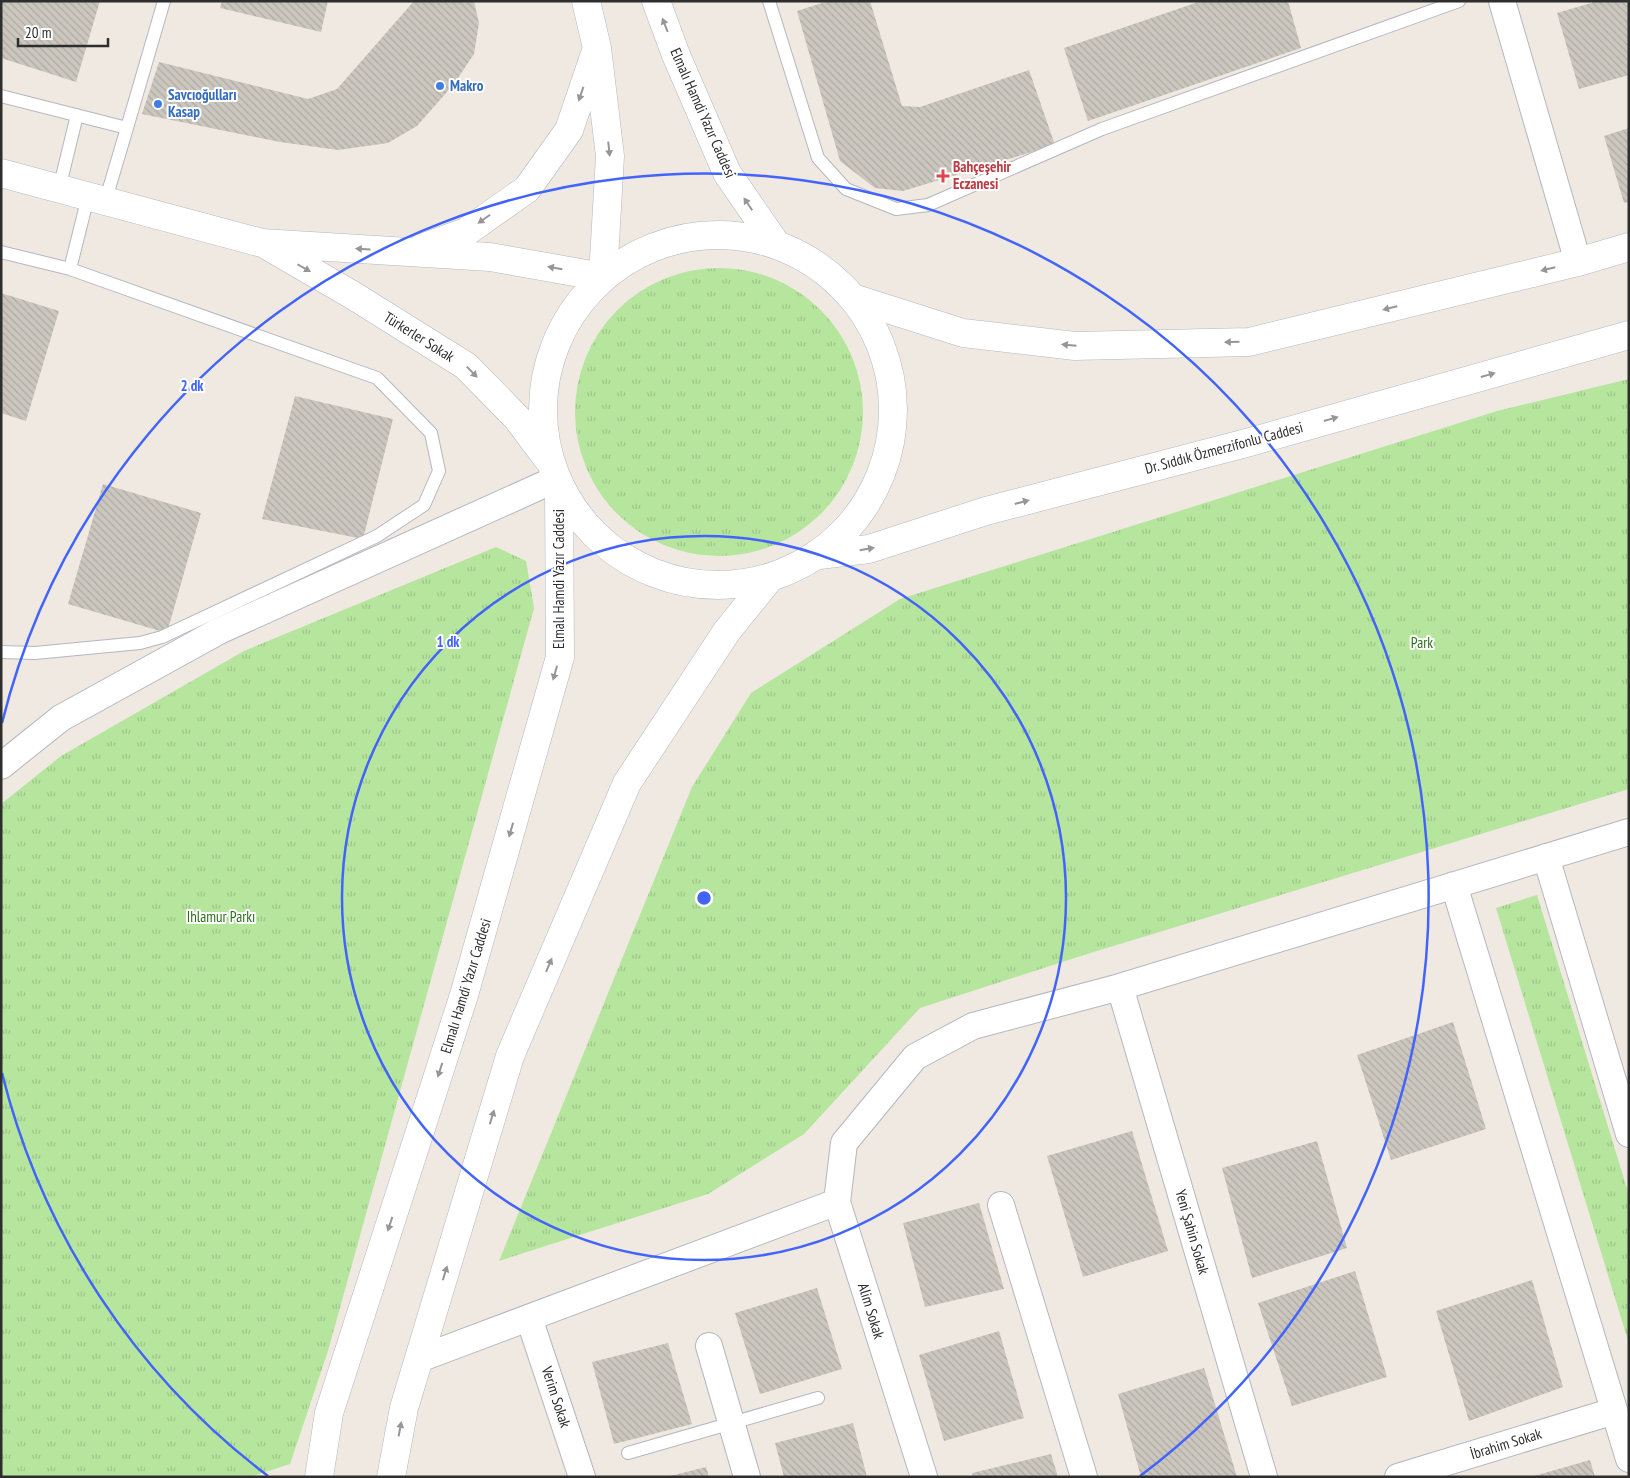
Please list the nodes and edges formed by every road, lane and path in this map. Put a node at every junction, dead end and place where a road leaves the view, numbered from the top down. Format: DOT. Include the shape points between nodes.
graph roads {
  1 [pos="164,1"];
  2 [pos="586,1"];
  3 [pos="656,1"];
  4 [pos="768,1"];
  5 [pos="1459,1"];
  6 [pos="1502,1"];
  7 [pos="597,48"];
  8 [pos="1,96"];
  9 [pos="77,116"];
  10 [pos="127,128"];
  11 [pos="1,173"];
  12 [pos="59,189"];
  13 [pos="97,199"];
  14 [pos="262,243"];
  15 [pos="776,244"];
  16 [pos="1629,247"];
  17 [pos="1,252"];
  18 [pos="412,252"];
  19 [pos="1578,262"];
  20 [pos="70,269"];
  21 [pos="603,276"];
  22 [pos="853,298"];
  23 [pos="1629,335"];
  24 [pos="555,475"];
  25 [pos="818,555"];
  26 [pos="769,579"];
  27 [pos="1,652"];
  28 [pos="1,766"];
  29 [pos="1629,832"];
  30 [pos="1546,857"];
  31 [pos="1454,885"];
  32 [pos="1120,987"];
  33 [pos="1629,1134"];
  34 [pos="837,1202"];
  35 [pos="1000,1205"];
  36 [pos="529,1318"];
  37 [pos="709,1346"];
  38 [pos="419,1359"];
  39 [pos="818,1398"];
  40 [pos="1614,1411"];
  41 [pos="732,1424"];
  42 [pos="628,1453"];
  43 [pos="1629,1459"];
  44 [pos="319,1477"];
  45 [pos="391,1477"];
  46 [pos="582,1477"];
  47 [pos="747,1477"];
  48 [pos="924,1477"];
  49 [pos="1084,1477"];
  50 [pos="1264,1477"];
  51 [pos="1398,1477"];
  1 -- 10 [label="lane"];
  2 -- 7 [label="main road"];
  15 -- 3 [label="main road, Elmalı Hamdi Yazır Caddesi, one-way" via="727,172"];
  4 -- 5 [label="lane" via="818,158 846,189 896,209 928,204 1102,129"];
  6 -- 19 [label="street"];
  7 -- 18 [label="main road, one-way" via="569,130 527,189 466,232"];
  7 -- 21 [label="main road, one-way" via="610,156"];
  8 -- 9 [label="lane"];
  9 -- 10 [label="lane"];
  9 -- 12 [label="lane"];
  10 -- 13 [label="lane"];
  11 -- 12 [label="main road, Türkerler Sokak"];
  12 -- 13 [label="main road, Türkerler Sokak"];
  13 -- 14 [label="main road, Türkerler Sokak"];
  13 -- 20 [label="lane"];
  18 -- 14 [label="main road, Türkerler Sokak, one-way"];
  14 -- 24 [label="main road, Türkerler Sokak, one-way" via="466,366 516,418"];
  15 -- 21 [label="main road, Elmalı Hamdi Yazır Caddesi" via="731,235 685,237 641,252"];
  15 -- 22 [label="main road" via="818,266"];
  16 -- 19 [label="main road"];
  17 -- 20 [label="lane"];
  21 -- 18 [label="main road, Türkerler Sokak, one-way" via="490,257"];
  19 -- 22 [label="main road, one-way" via="1249,342 1066,345 963,333"];
  20 -- 27 [label="lane" via="377,378 431,433 439,471 424,505 377,536 162,637 140,643 35,653"];
  21 -- 24 [label="main road, Elmalı Hamdi Yazır Caddesi" via="570,315 548,361 542,411"];
  22 -- 25 [label="main road" via="878,340 892,386 892,434 879,481 854,522"];
  25 -- 23 [label="main road, Dr. Sıddık Özmerzifonlu Caddesi, one-way" via="869,549 986,512 1250,442"];
  24 -- 26 [label="main road, Türkerler Sokak" via="586,527 624,560 670,580 720,587"];
  24 -- 28 [label="street" via="218,631 61,718"];
  24 -- 44 [label="main road, Elmalı Hamdi Yazır Caddesi, one-way" via="560,657 464,995 329,1413"];
  25 -- 26 [label="main road"];
  38 -- 26 [label="main road, one-way" via="510,1056 627,783 727,631"];
  29 -- 30 [label="street"];
  30 -- 31 [label="street"];
  30 -- 33 [label="street"];
  31 -- 32 [label="street"];
  31 -- 40 [label="street"];
  32 -- 34 [label="street, Alim Sokak" via="973,1026 915,1057 844,1143"];
  32 -- 50 [label="street, Yeni Şahin Sokak"];
  34 -- 36 [label="street"];
  34 -- 48 [label="street, Alim Sokak"];
  35 -- 49 [label="street"];
  36 -- 38 [label="street"];
  36 -- 46 [label="street, Verim Sokak"];
  37 -- 41 [label="street"];
  45 -- 38 [label="main road, one-way" via="404,1408"];
  39 -- 41 [label="lane"];
  40 -- 43 [label="street"];
  40 -- 51 [label="street, İbrahim Sokak"];
  41 -- 42 [label="lane"];
  41 -- 47 [label="street"];
}
